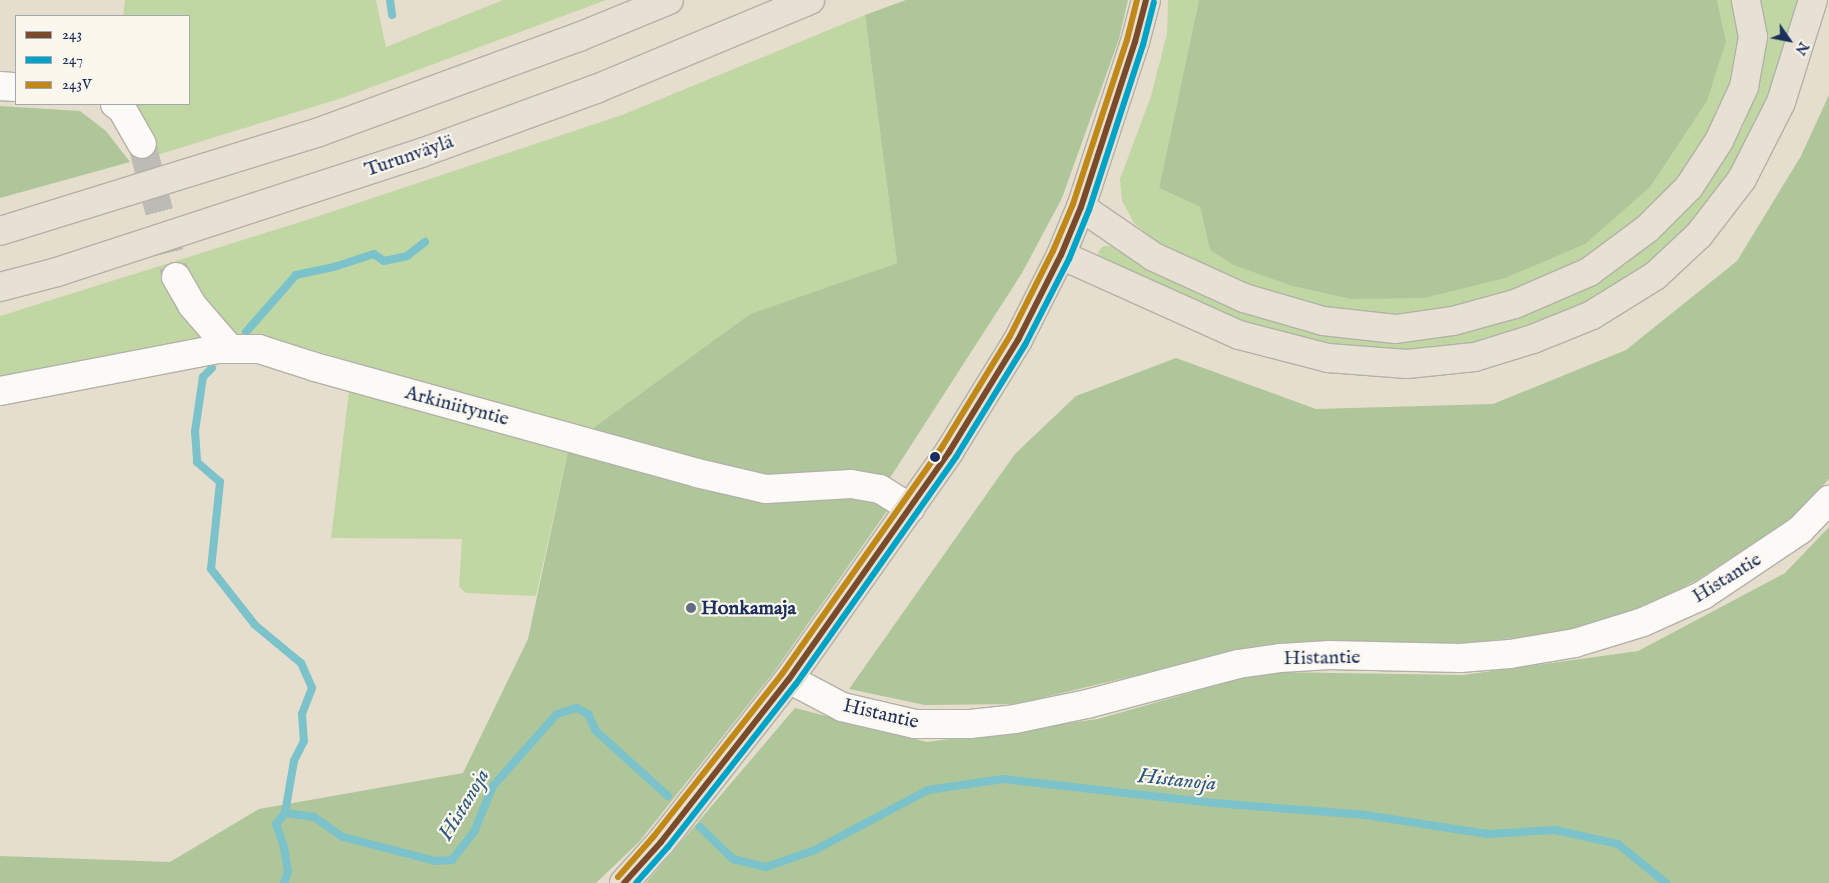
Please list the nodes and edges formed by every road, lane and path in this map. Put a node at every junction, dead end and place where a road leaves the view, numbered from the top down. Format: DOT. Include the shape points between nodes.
graph roads {
  1 [pos="669,0"];
  2 [pos="810,0"];
  3 [pos="1146,0"];
  4 [pos="1746,0"];
  5 [pos="1813,0"];
  6 [pos="0,86"];
  7 [pos="15,86"];
  8 [pos="116,105"];
  9 [pos="142,144"];
  10 [pos="1081,207"];
  11 [pos="0,231"];
  12 [pos="1061,255"];
  13 [pos="176,277"];
  14 [pos="0,288"];
  15 [pos="230,349"];
  16 [pos="0,391"];
  17 [pos="1829,500"];
  18 [pos="910,508"];
  19 [pos="789,679"];
  20 [pos="624,883"];
  1 -- 11 [label="main road" via="579,37 319,132"];
  2 -- 14 [label="main road, Turunväylä" via="596,89 421,153"];
  3 -- 10 [label="main road"];
  4 -- 10 [label="main road" via="1753,38 1744,87 1719,141 1689,187 1646,230 1589,272 1514,304 1452,321 1396,329 1323,321 1244,298 1154,257"];
  5 -- 12 [label="main road" via="1781,102 1742,179 1699,235 1647,281 1592,315 1533,339 1475,357 1407,364 1328,358 1239,335"];
  6 -- 7 [label="street"];
  8 -- 9 [label="street"];
  10 -- 12 [label="main road"];
  12 -- 18 [label="main road" via="1018,340 949,452"];
  13 -- 15 [label="street" via="192,305"];
  15 -- 16 [label="street, Arkiniityntie"];
  15 -- 18 [label="street, Arkiniityntie" via="259,349 697,473 766,489 851,484 880,489"];
  17 -- 19 [label="street, Histantie" via="1800,530 1703,595 1643,622 1575,643 1510,654 1460,658 1330,655 1280,658 1238,664 1078,706 970,724 915,724 842,707"];
  18 -- 19 [label="main road"];
  19 -- 20 [label="main road" via="661,842"];
}
